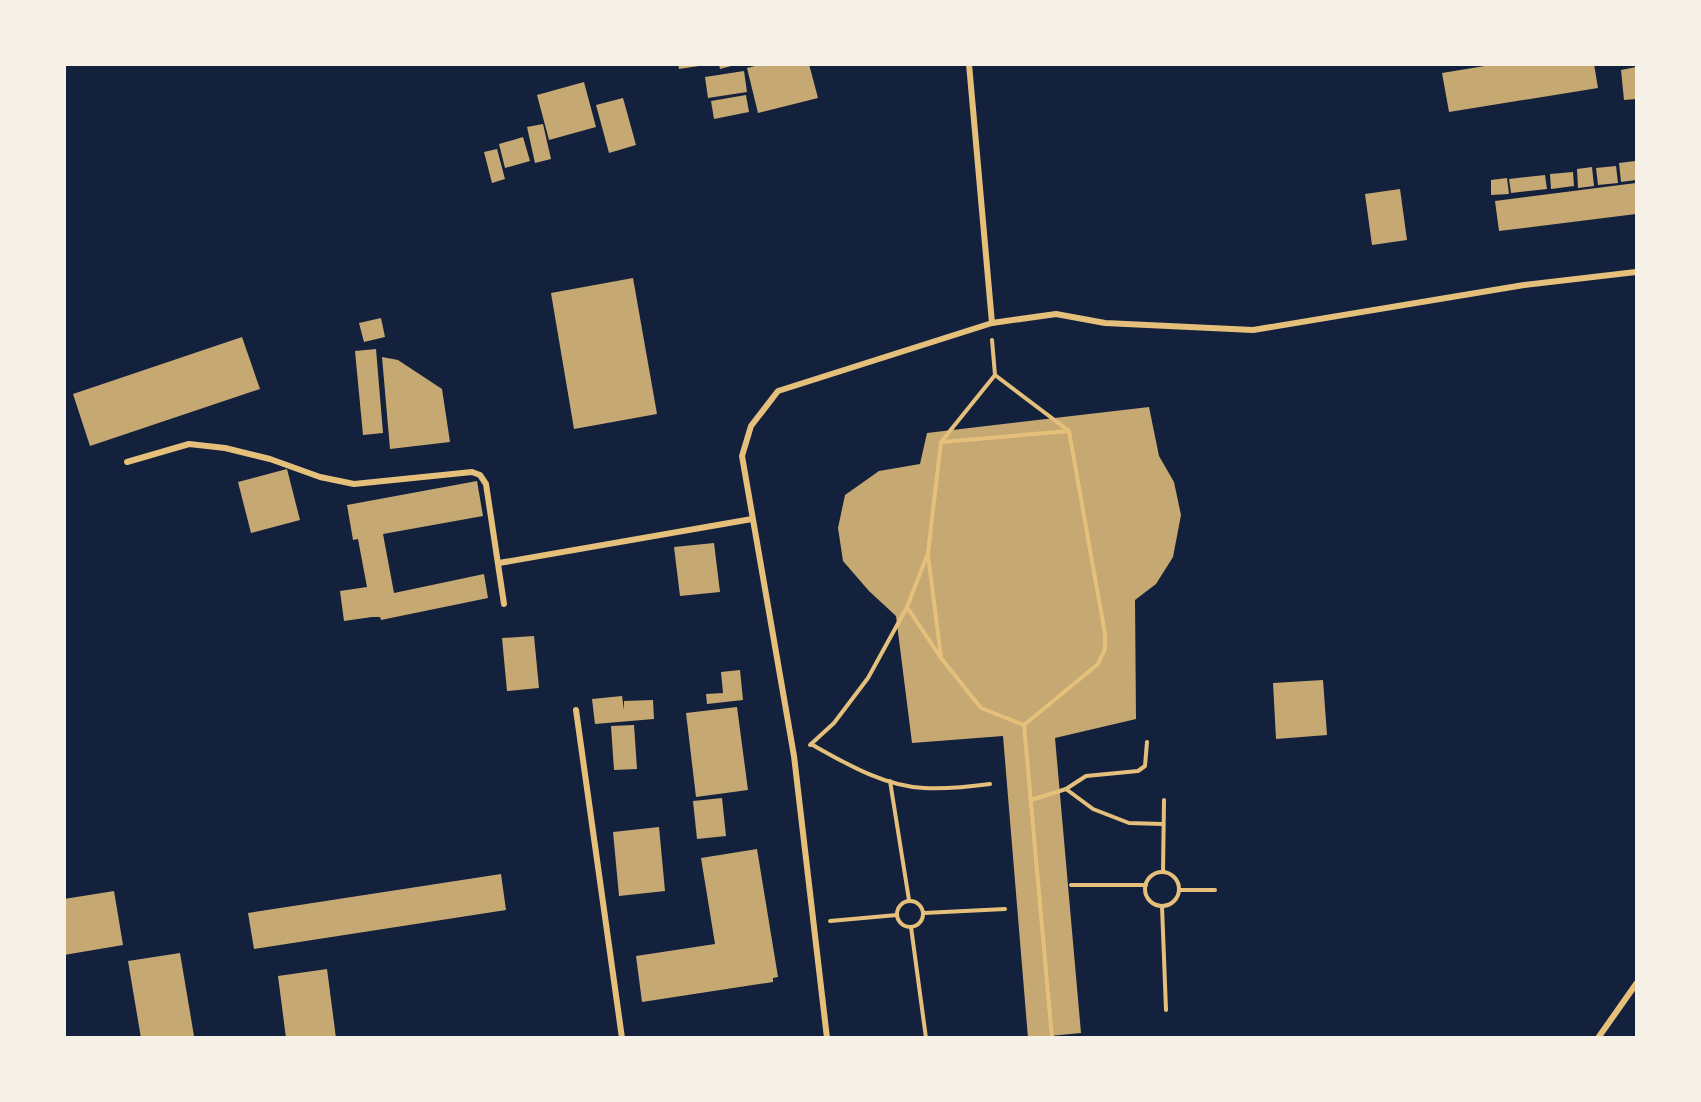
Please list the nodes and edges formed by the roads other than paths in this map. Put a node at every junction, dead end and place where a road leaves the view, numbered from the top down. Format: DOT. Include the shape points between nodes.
graph roads {
  1 [pos="969,64"];
  2 [pos="1636,272"];
  3 [pos="992,323"];
  4 [pos="127,462"];
  5 [pos="752,519"];
  6 [pos="499,563"];
  7 [pos="504,604"];
  8 [pos="576,710"];
  9 [pos="1636,984"];
  10 [pos="622,1038"];
  11 [pos="826,1038"];
  12 [pos="1598,1038"];
  1 -- 3 [label="street"];
  2 -- 3 [label="street" via="1524,285 1253,330 1105,323 1056,314"];
  3 -- 5 [label="street" via="778,391 751,426 742,456"];
  4 -- 6 [label="street" via="189,444 225,448 354,484 472,472 486,484"];
  5 -- 6 [label="street"];
  5 -- 11 [label="street" via="794,756"];
  6 -- 7 [label="street"];
  8 -- 10 [label="street"];
  9 -- 12 [label="street"];
}
